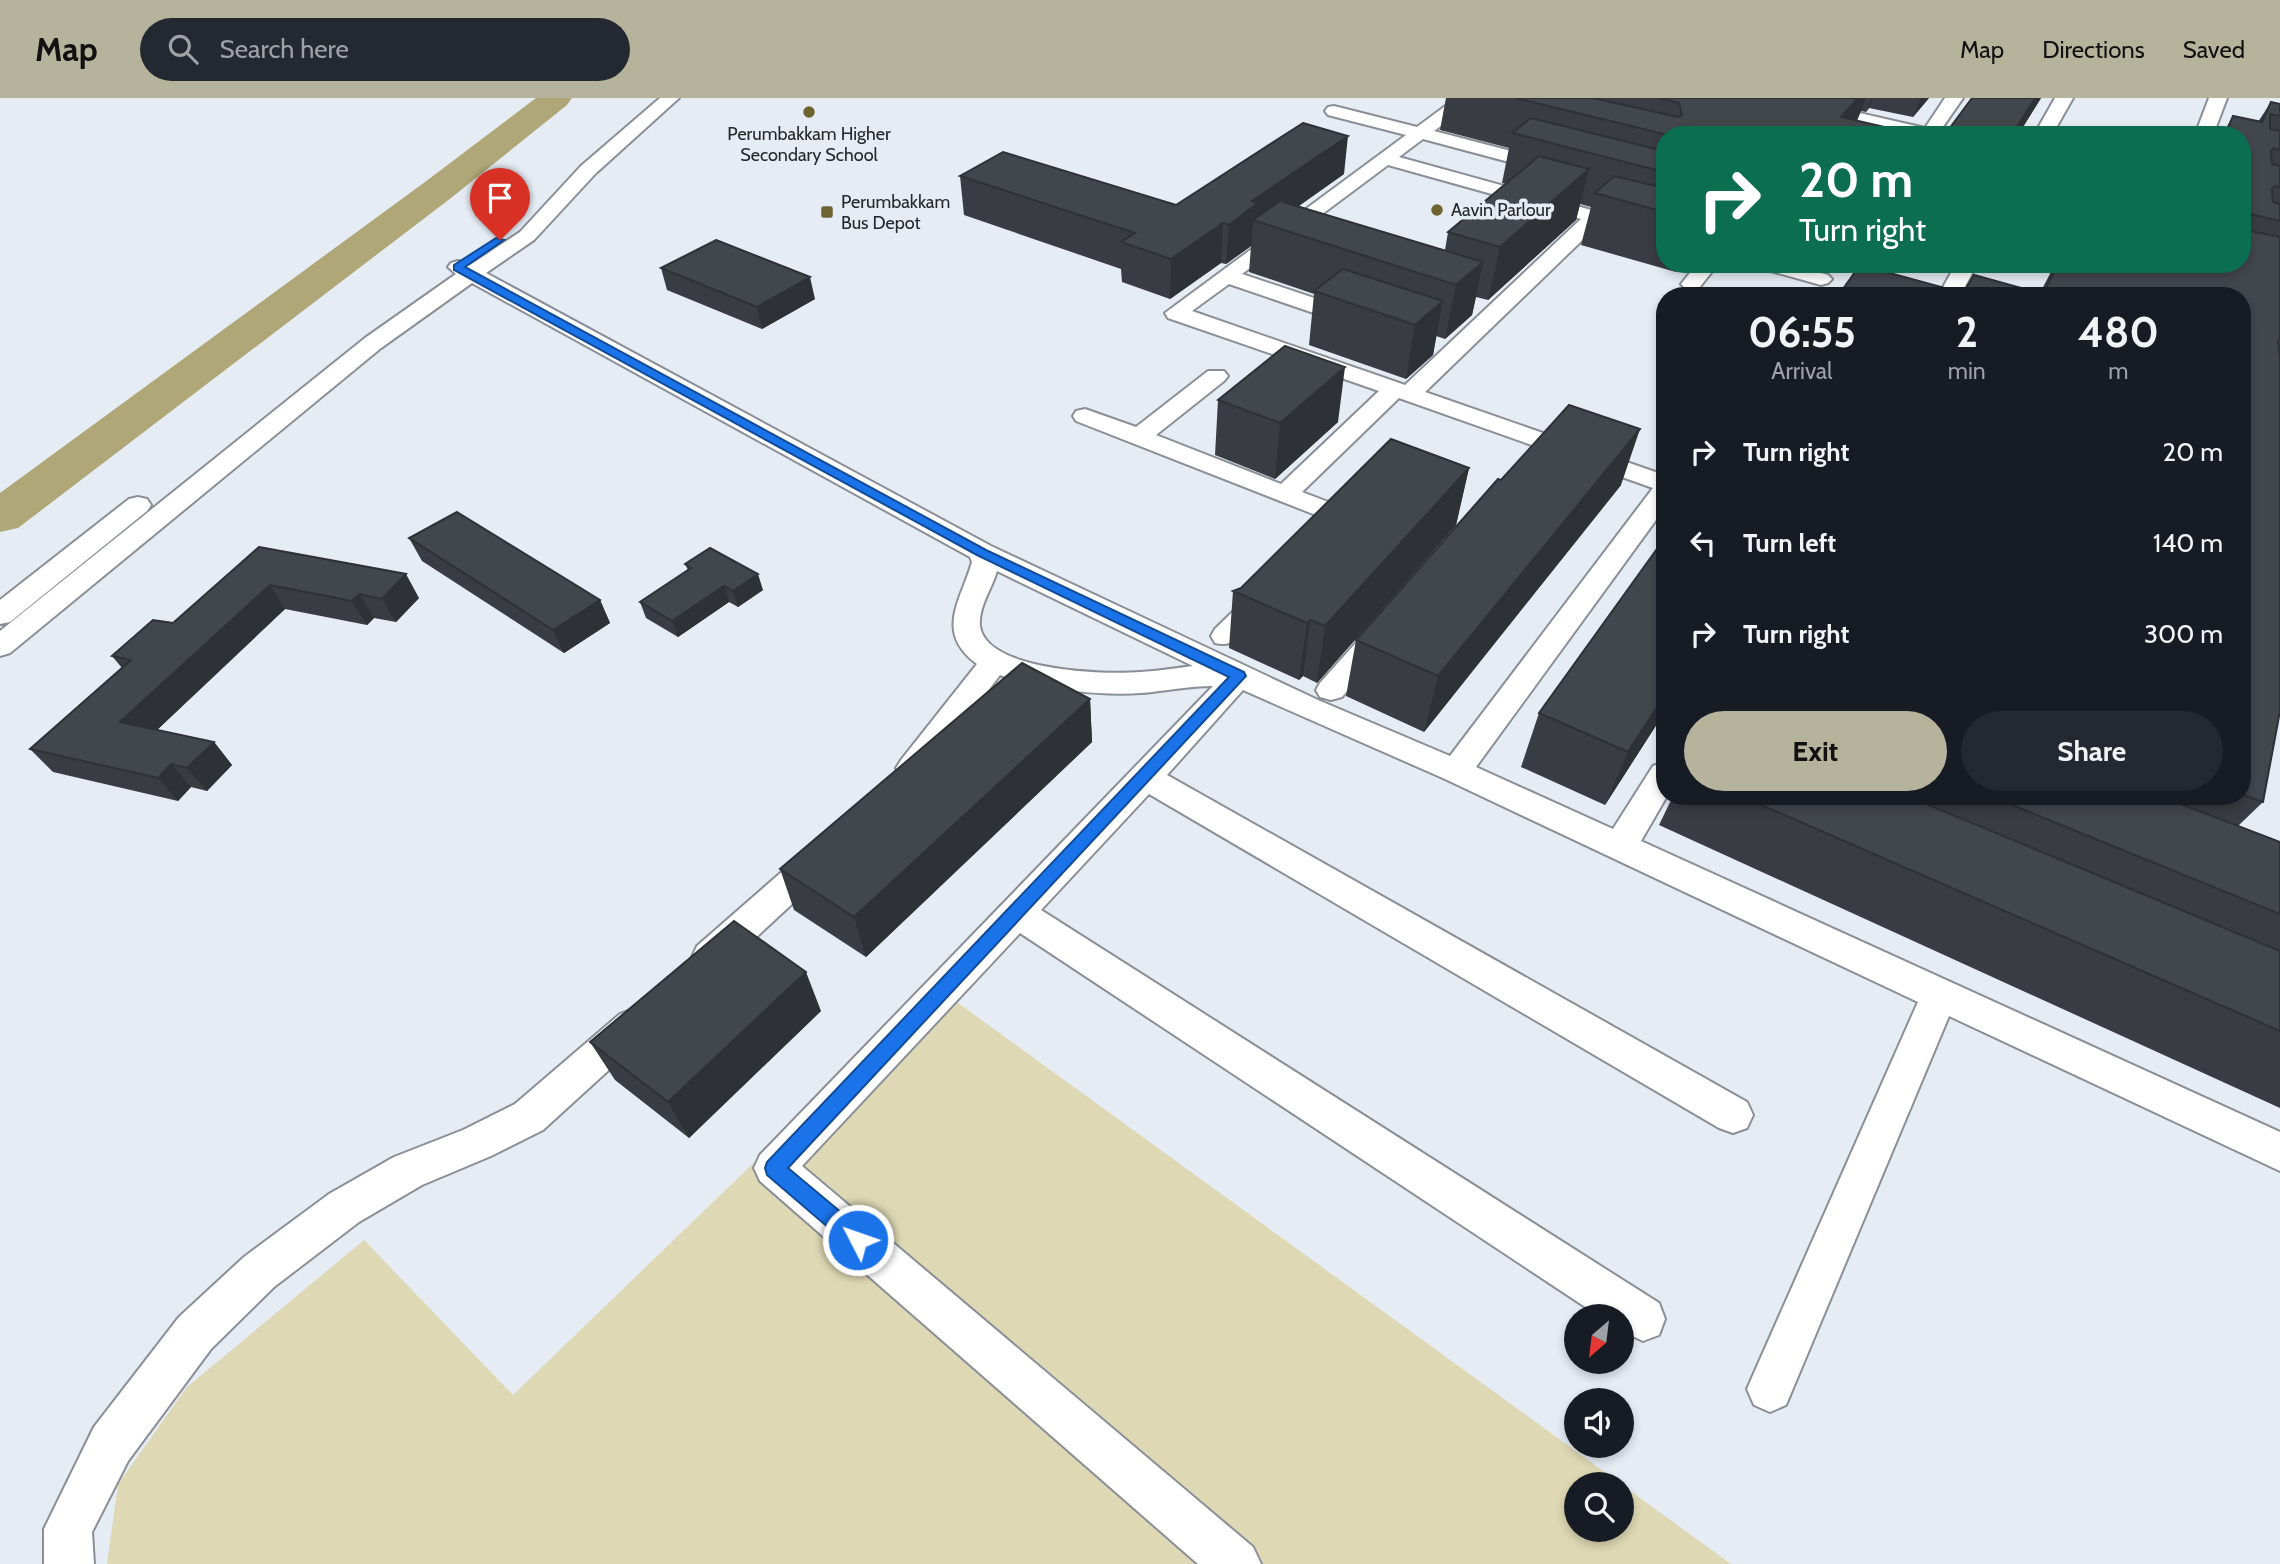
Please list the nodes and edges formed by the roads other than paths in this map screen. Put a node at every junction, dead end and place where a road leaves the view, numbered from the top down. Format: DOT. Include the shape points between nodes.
graph roads {
  1 [pos="650,98"];
  2 [pos="670,98"];
  3 [pos="1770,98"];
  4 [pos="1954,98"];
  5 [pos="2064,98"];
  6 [pos="2218,98"];
  7 [pos="1834,104"];
  8 [pos="1454,108"];
  9 [pos="1334,110"];
  10 [pos="1904,126"];
  11 [pos="1935,126"];
  12 [pos="2048,126"];
  13 [pos="2208,126"];
  14 [pos="1421,133"];
  15 [pos="1386,159"];
  16 [pos="1570,172"];
  17 [pos="1523,197"];
  18 [pos="1502,215"];
  19 [pos="1595,217"];
  20 [pos="1656,234"];
  21 [pos="1272,242"];
  22 [pos="1299,250"];
  23 [pos="465,271"];
  24 [pos="1701,273"];
  25 [pos="1797,273"];
  26 [pos="1227,276"];
  27 [pos="1821,280"];
  28 [pos="1692,284"];
  29 [pos="1469,304"];
  30 [pos="1494,312"];
  31 [pos="1377,326"];
  32 [pos="1428,343"];
  33 [pos="1453,352"];
  34 [pos="1216,376"];
  35 [pos="1402,392"];
  36 [pos="1085,416"];
  37 [pos="1139,437"];
  38 [pos="1546,442"];
  39 [pos="1528,463"];
  40 [pos="1656,480"];
  41 [pos="1285,494"];
  42 [pos="1656,502"];
  43 [pos="1314,547"];
  44 [pos="981,552"];
  45 [pos="1284,576"];
  46 [pos="0,615"];
  47 [pos="1394,618"];
  48 [pos="1225,636"];
  49 [pos="0,646"];
  50 [pos="994,663"];
  51 [pos="1239,676"];
  52 [pos="1331,690"];
  53 [pos="1456,771"];
  54 [pos="1145,777"];
  55 [pos="1656,787"];
  56 [pos="888,795"];
  57 [pos="851,830"];
  58 [pos="1620,847"];
  59 [pos="1015,912"];
  60 [pos="687,977"];
  61 [pos="1939,995"];
  62 [pos="656,1005"];
  63 [pos="1733,1115"];
  64 [pos="2280,1152"];
  65 [pos="1643,1319"];
  66 [pos="1770,1389"];
  67 [pos="69,1564"];
  68 [pos="1236,1564"];
  1 -- 23 [label="street" via="599,142 512,232"];
  2 -- 23 [label="street" via="588,170 527,236"];
  3 -- 7 [label="street"];
  4 -- 11 [label="street"];
  5 -- 12 [label="street"];
  6 -- 13 [label="street"];
  7 -- 10 [label="street"];
  8 -- 14 [label="street"];
  9 -- 14 [label="street"];
  14 -- 15 [label="street"];
  14 -- 16 [label="street"];
  15 -- 17 [label="street"];
  15 -- 21 [label="street"];
  17 -- 18 [label="street"];
  17 -- 19 [label="street"];
  19 -- 20 [label="street"];
  19 -- 30 [label="street"];
  21 -- 22 [label="street"];
  21 -- 26 [label="street"];
  23 -- 44 [label="street"];
  23 -- 46 [label="street" via="347,341"];
  23 -- 49 [label="street"];
  24 -- 28 [label="street"];
  25 -- 27 [label="street"];
  26 -- 31 [label="street"];
  26 -- 35 [label="street" via="1176,313"];
  29 -- 30 [label="street"];
  30 -- 33 [label="street"];
  32 -- 33 [label="street"];
  33 -- 35 [label="street"];
  34 -- 37 [label="street"];
  35 -- 38 [label="street"];
  35 -- 41 [label="street"];
  36 -- 37 [label="street"];
  37 -- 41 [label="street"];
  38 -- 39 [label="street"];
  38 -- 40 [label="street"];
  41 -- 43 [label="street" via="1343,517"];
  42 -- 53 [label="street"];
  44 -- 50 [label="street" via="986,562 968,605 965,627 975,648"];
  44 -- 51 [label="street"];
  45 -- 48 [label="street"];
  47 -- 52 [label="street"];
  50 -- 51 [label="street" via="1022,673 1138,683"];
  50 -- 56 [label="street"];
  51 -- 53 [label="street"];
  51 -- 54 [label="street"];
  53 -- 58 [label="street"];
  54 -- 59 [label="street"];
  54 -- 63 [label="street"];
  55 -- 58 [label="street"];
  57 -- 60 [label="street"];
  58 -- 61 [label="street"];
  59 -- 65 [label="street"];
  59 -- 68 [label="street" via="774,1168"];
  61 -- 64 [label="street"];
  61 -- 66 [label="street"];
  62 -- 67 [label="street" via="529,1117 408,1171 344,1208 259,1272 195,1333 111,1444 68,1529"];
}
